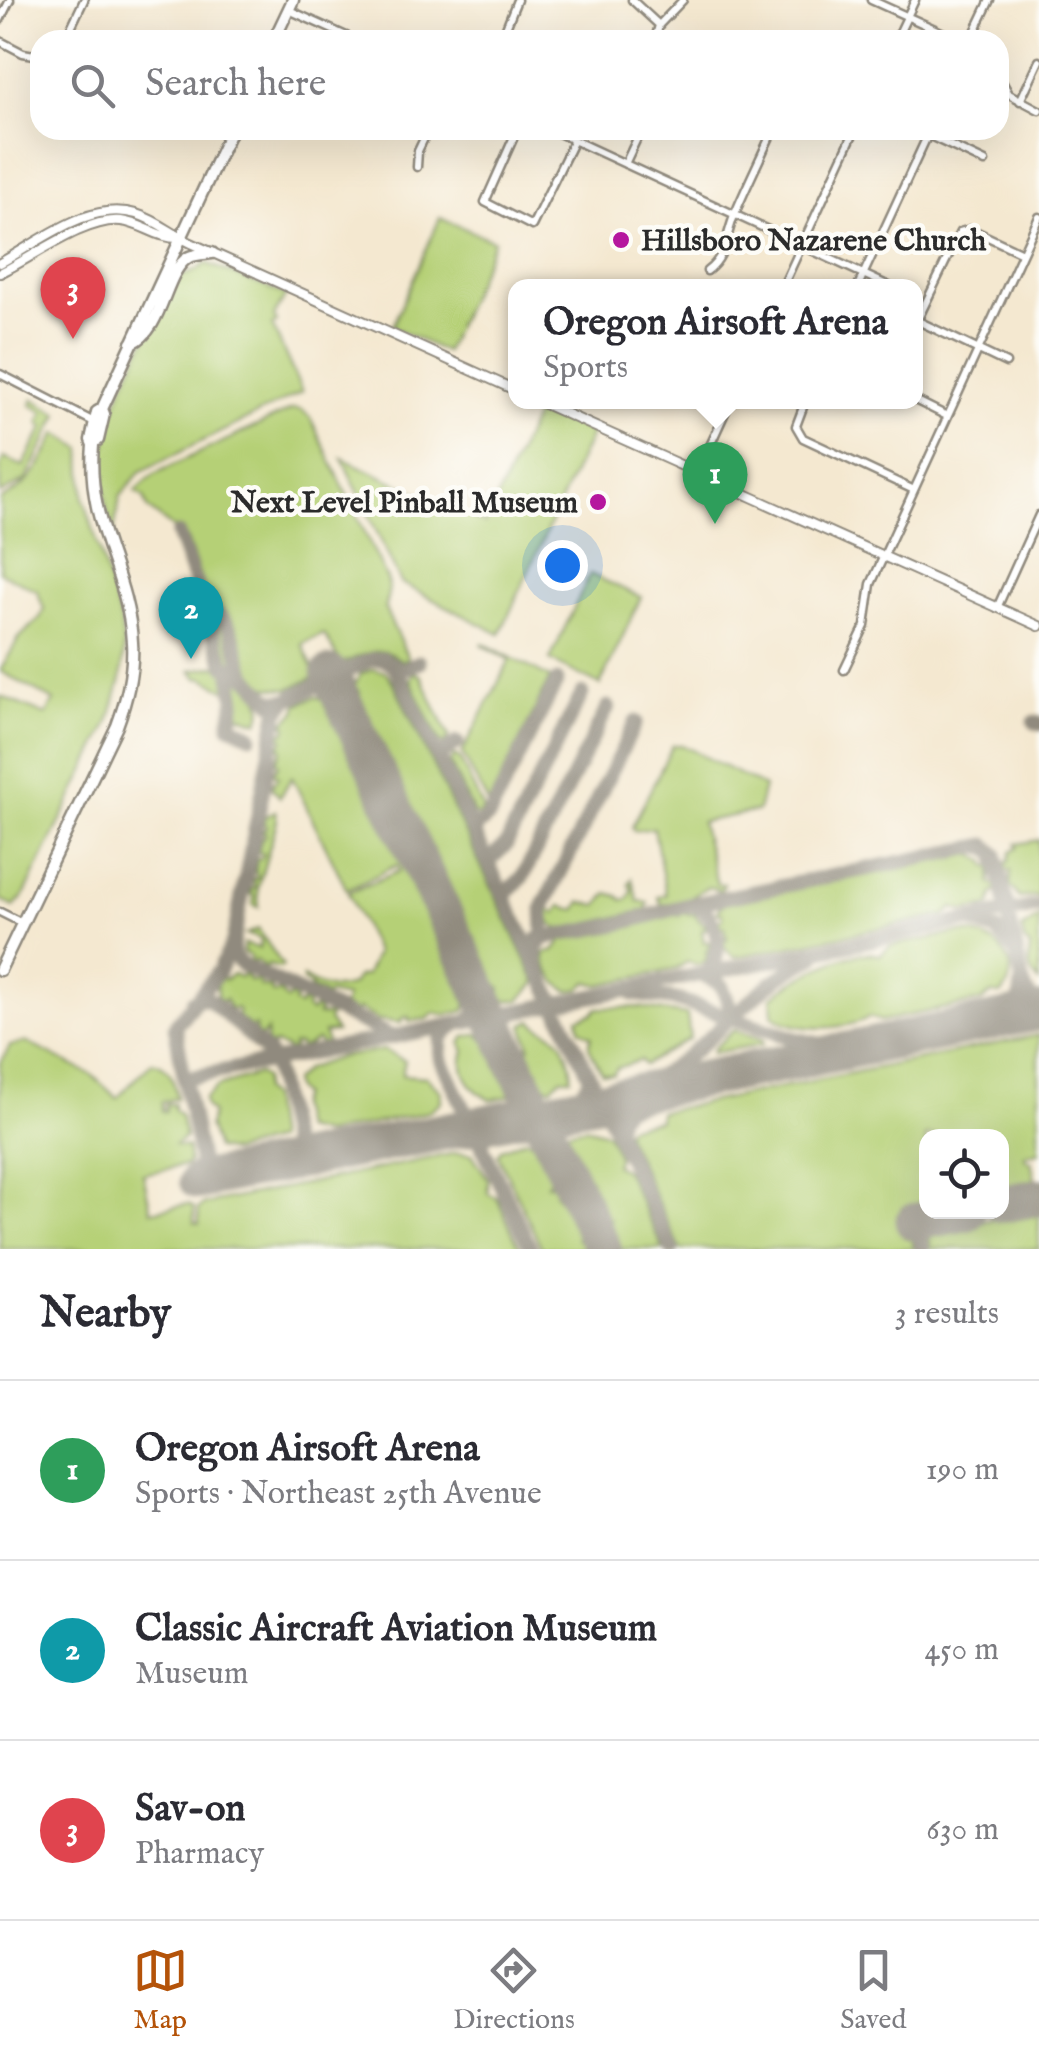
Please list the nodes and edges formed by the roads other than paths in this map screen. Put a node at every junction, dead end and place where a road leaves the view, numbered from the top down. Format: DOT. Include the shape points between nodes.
graph roads {
  1 [pos="10,0"];
  2 [pos="84,0"];
  3 [pos="516,0"];
  4 [pos="632,0"];
  5 [pos="684,0"];
  6 [pos="871,0"];
  7 [pos="915,0"];
  8 [pos="990,0"];
  9 [pos="290,5"];
  10 [pos="907,16"];
  11 [pos="0,20"];
  12 [pos="659,25"];
  13 [pos="70,30"];
  14 [pos="279,30"];
  15 [pos="336,30"];
  16 [pos="505,30"];
  17 [pos="657,30"];
  18 [pos="901,30"];
  19 [pos="937,30"];
  20 [pos="976,30"];
  21 [pos="0,41"];
  22 [pos="30,54"];
  23 [pos="1039,60"];
  24 [pos="1009,92"];
  25 [pos="1020,102"];
  26 [pos="1039,110"];
  27 [pos="227,140"];
  28 [pos="423,140"];
  29 [pos="513,140"];
  30 [pos="574,140"];
  31 [pos="636,140"];
  32 [pos="768,140"];
  33 [pos="850,140"];
  34 [pos="925,140"];
  35 [pos="944,140"];
  36 [pos="985,162"];
  37 [pos="625,164"];
  38 [pos="417,167"];
  39 [pos="735,213"];
  40 [pos="1039,216"];
  41 [pos="181,238"];
  42 [pos="802,244"];
  43 [pos="212,253"];
  44 [pos="1022,253"];
  45 [pos="0,262"];
  46 [pos="707,272"];
  47 [pos="0,273"];
  48 [pos="864,273"];
  49 [pos="786,279"];
  50 [pos="861,279"];
  51 [pos="876,279"];
  52 [pos="923,306"];
  53 [pos="923,323"];
  54 [pos="131,343"];
  55 [pos="978,350"];
  56 [pos="1006,363"];
  57 [pos="0,374"];
  58 [pos="508,387"];
  59 [pos="923,404"];
  60 [pos="102,408"];
  61 [pos="556,409"];
  62 [pos="727,409"];
  63 [pos="802,409"];
  64 [pos="948,416"];
  65 [pos="94,422"];
  66 [pos="94,445"];
  67 [pos="698,472"];
  68 [pos="914,490"];
  69 [pos="1039,515"];
  70 [pos="883,557"];
  71 [pos="997,608"];
  72 [pos="1039,626"];
  73 [pos="844,670"];
  74 [pos="0,912"];
  75 [pos="22,923"];
  76 [pos="0,970"];
  1 -- 11 [label="street"];
  2 -- 13 [label="street"];
  3 -- 16 [label="street"];
  4 -- 12 [label="street"];
  5 -- 12 [label="street"];
  6 -- 10 [label="street"];
  7 -- 10 [label="street"];
  8 -- 20 [label="street"];
  9 -- 14 [label="highway"];
  9 -- 15 [label="street"];
  10 -- 18 [label="street"];
  10 -- 19 [label="street"];
  12 -- 17 [label="street"];
  21 -- 22 [label="street"];
  23 -- 25 [label="street"];
  24 -- 25 [label="street"];
  25 -- 26 [label="street"];
  27 -- 41 [label="highway"];
  28 -- 38 [label="street"];
  29 -- 30 [label="street" via="485,202 530,226"];
  30 -- 37 [label="street"];
  31 -- 37 [label="street"];
  32 -- 39 [label="street"];
  33 -- 42 [label="street"];
  34 -- 48 [label="street"];
  35 -- 36 [label="street"];
  37 -- 39 [label="street"];
  39 -- 42 [label="street"];
  39 -- 46 [label="street" via="716,265"];
  40 -- 44 [label="street"];
  41 -- 43 [label="main road"];
  41 -- 45 [label="main road" via="140,215 108,211"];
  41 -- 47 [label="main road" via="102,222"];
  41 -- 54 [label="highway"];
  42 -- 48 [label="street"];
  42 -- 49 [label="street"];
  43 -- 54 [label="highway" via="181,264 153,321"];
  43 -- 58 [label="main road"];
  44 -- 52 [label="street" via="971,230 960,232"];
  44 -- 55 [label="street"];
  48 -- 50 [label="street"];
  48 -- 51 [label="street"];
  53 -- 55 [label="street"];
  54 -- 60 [label="highway"];
  55 -- 56 [label="street"];
  55 -- 64 [label="street"];
  57 -- 65 [label="street"];
  59 -- 64 [label="street"];
  60 -- 65 [label="highway"];
  60 -- 66 [label="highway"];
  61 -- 67 [label="main road"];
  62 -- 67 [label="street"];
  63 -- 68 [label="street" via="798,430 807,440"];
  64 -- 68 [label="street"];
  65 -- 66 [label="highway"];
  66 -- 75 [label="highway" via="94,499 131,629 131,673 117,726"];
  67 -- 70 [label="main road"];
  68 -- 70 [label="street"];
  69 -- 71 [label="street"];
  70 -- 71 [label="main road"];
  70 -- 73 [label="street" via="865,626"];
  71 -- 72 [label="main road"];
  74 -- 75 [label="street"];
  75 -- 76 [label="highway"];
}
